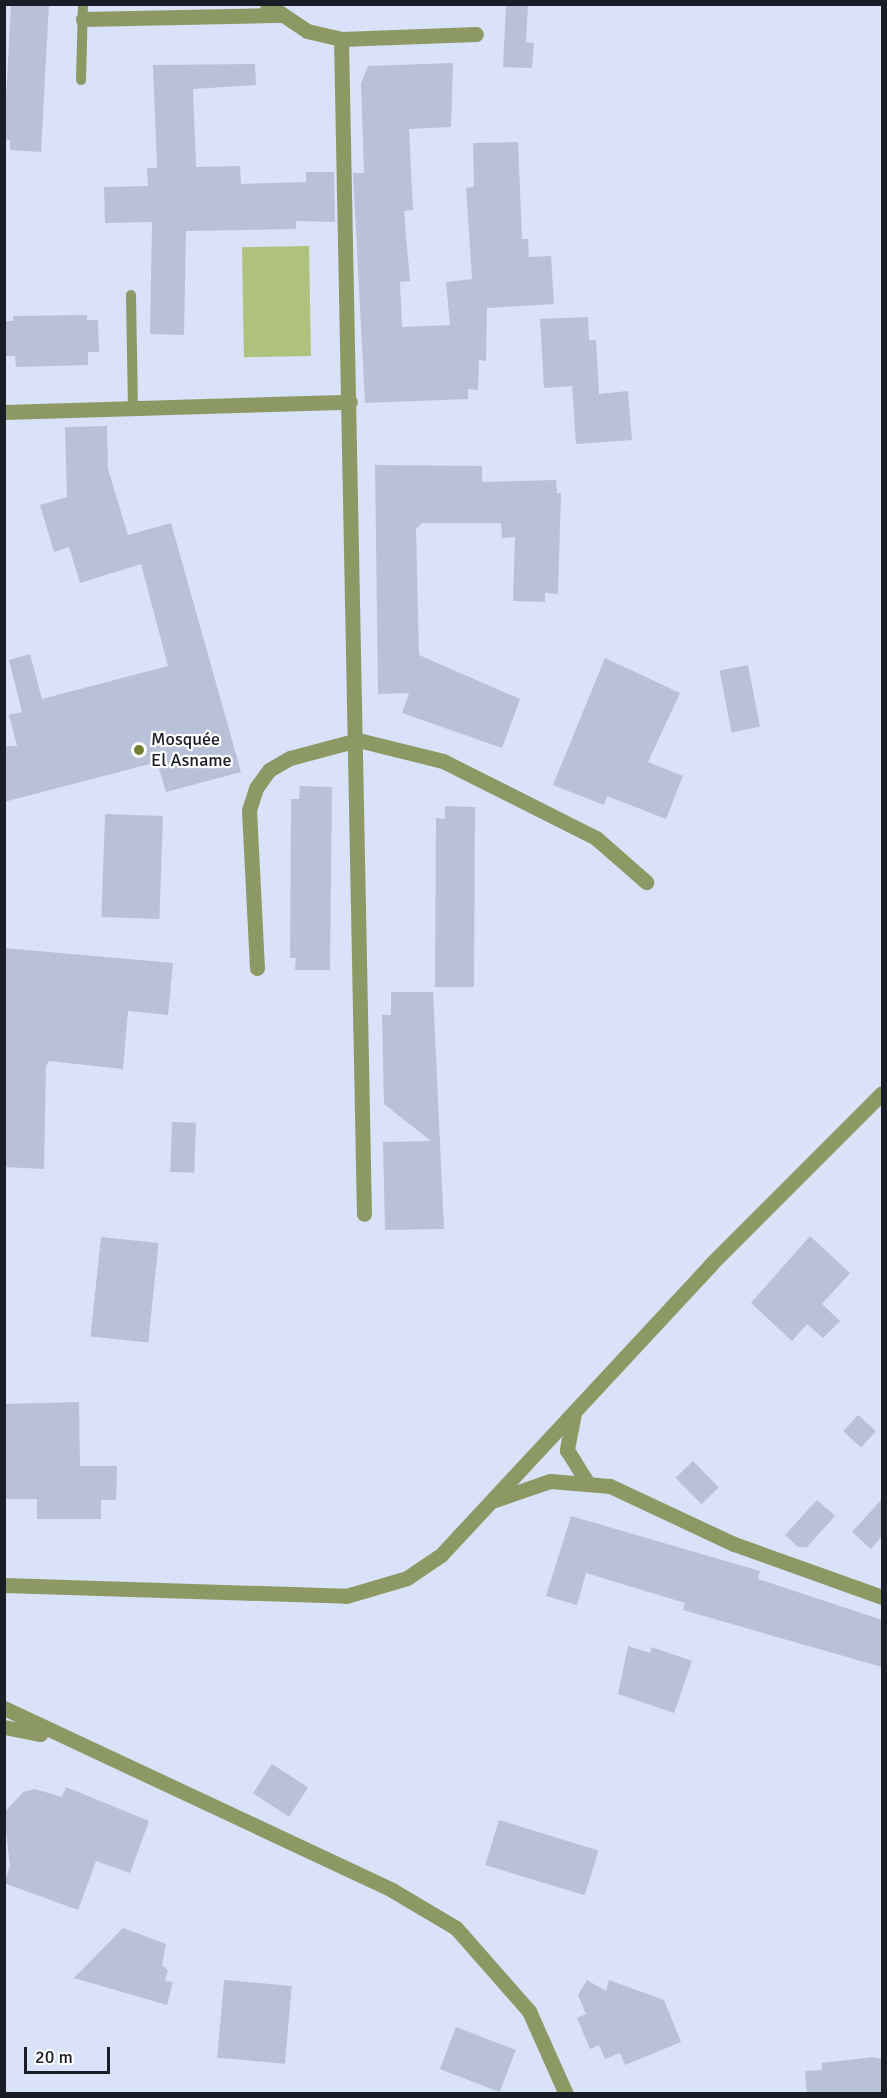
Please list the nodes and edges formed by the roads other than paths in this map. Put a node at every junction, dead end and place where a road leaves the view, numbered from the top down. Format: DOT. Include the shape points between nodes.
graph roads {
  1 [pos="267,4"];
  2 [pos="83,12"];
  3 [pos="282,15"];
  4 [pos="476,34"];
  5 [pos="342,39"];
  6 [pos="81,80"];
  7 [pos="131,295"];
  8 [pos="350,402"];
  9 [pos="133,409"];
  10 [pos="4,412"];
  11 [pos="358,740"];
  12 [pos="646,882"];
  13 [pos="257,968"];
  14 [pos="882,1094"];
  15 [pos="364,1214"];
  16 [pos="576,1407"];
  17 [pos="586,1481"];
  18 [pos="487,1503"];
  19 [pos="4,1586"];
  20 [pos="882,1598"];
  21 [pos="4,1708"];
  22 [pos="4,1727"];
  23 [pos="67,1742"];
  24 [pos="566,2094"];
  1 -- 3 [label="street"];
  2 -- 3 [label="street"];
  2 -- 6 [label="lane"];
  3 -- 5 [label="street" via="307,31"];
  4 -- 5 [label="street"];
  5 -- 8 [label="street"];
  7 -- 9 [label="lane"];
  8 -- 9 [label="street"];
  8 -- 11 [label="street"];
  9 -- 10 [label="street"];
  11 -- 12 [label="street" via="443,761 596,838"];
  11 -- 13 [label="street" via="290,758 270,770 256,788 249,810"];
  11 -- 15 [label="street"];
  14 -- 16 [label="street"];
  16 -- 17 [label="street" via="567,1429 567,1450"];
  16 -- 18 [label="street"];
  17 -- 18 [label="street" via="522,1487"];
  17 -- 20 [label="street" via="655,1504 734,1544"];
  18 -- 19 [label="street" via="441,1555 407,1578 346,1596"];
  21 -- 23 [label="street"];
  22 -- 23 [label="street"];
  23 -- 24 [label="street" via="392,1890 456,1928 528,2011"];
}
